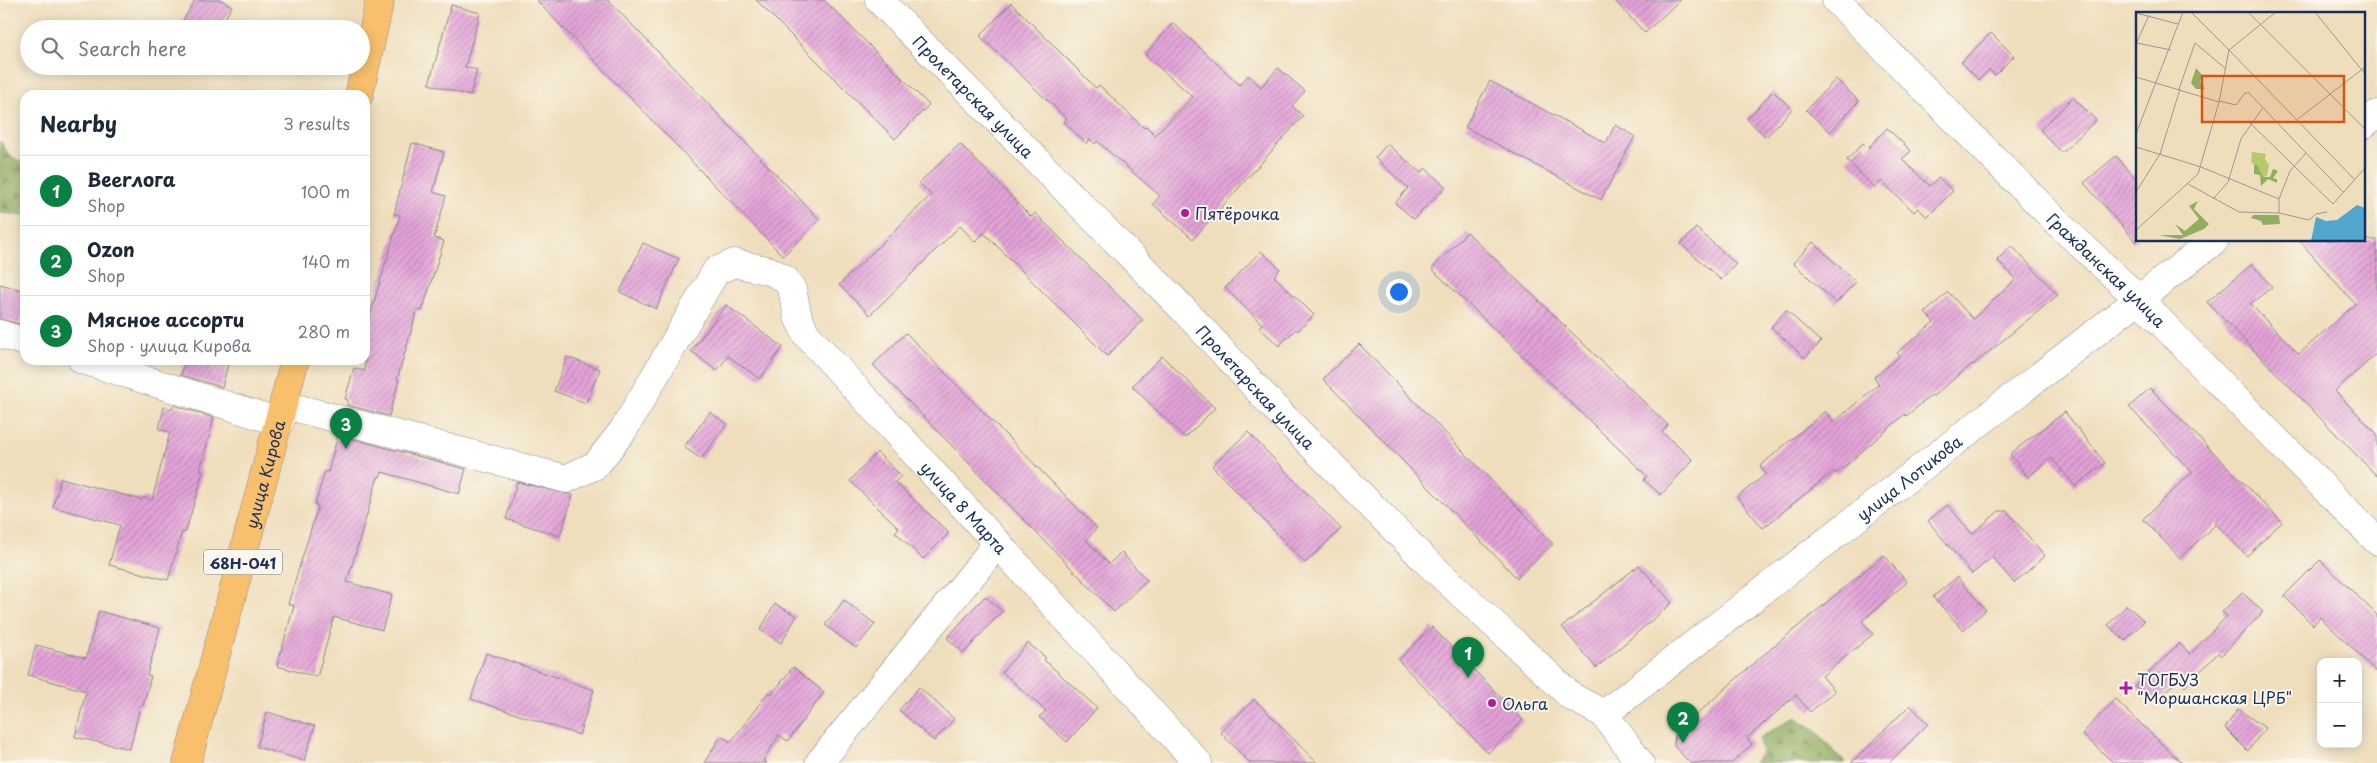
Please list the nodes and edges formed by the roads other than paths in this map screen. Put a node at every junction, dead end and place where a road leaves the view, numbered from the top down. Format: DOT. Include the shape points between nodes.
graph roads {
  1 [pos="380,0"];
  2 [pos="878,0"];
  3 [pos="1836,0"];
  4 [pos="370,45"];
  5 [pos="363,75"];
  6 [pos="360,90"];
  7 [pos="2377,114"];
  8 [pos="2364,124"];
  9 [pos="2214,241"];
  10 [pos="2140,299"];
  11 [pos="0,334"];
  12 [pos="20,340"];
  13 [pos="101,365"];
  14 [pos="295,365"];
  15 [pos="283,414"];
  16 [pos="2377,541"];
  17 [pos="998,543"];
  18 [pos="1604,714"];
  19 [pos="187,763"];
  20 [pos="819,763"];
  21 [pos="1198,763"];
  22 [pos="1640,763"];
  1 -- 4 [label="main road"];
  2 -- 18 [label="street, Пролетарская улица" via="1424,559 1572,697"];
  3 -- 10 [label="street, Гражданская улица" via="2063,228"];
  5 -- 6 [label="main road"];
  7 -- 8 [label="street"];
  9 -- 10 [label="street, улица Лотикова"];
  10 -- 16 [label="street, Гражданская улица"];
  10 -- 18 [label="street, улица Лотикова"];
  11 -- 12 [label="street"];
  13 -- 15 [label="street"];
  14 -- 15 [label="main road, улица Кирова / 68Н-041"];
  15 -- 17 [label="street, улица 8 Марта" via="566,479 596,465 624,429 716,271 734,263 770,271 785,279 792,290 798,318 806,334"];
  15 -- 19 [label="main road, улица Кирова / 68Н-041"];
  17 -- 20 [label="street"];
  17 -- 21 [label="street, улица 8 Марта"];
  18 -- 22 [label="street, Пролетарская улица"];
}
